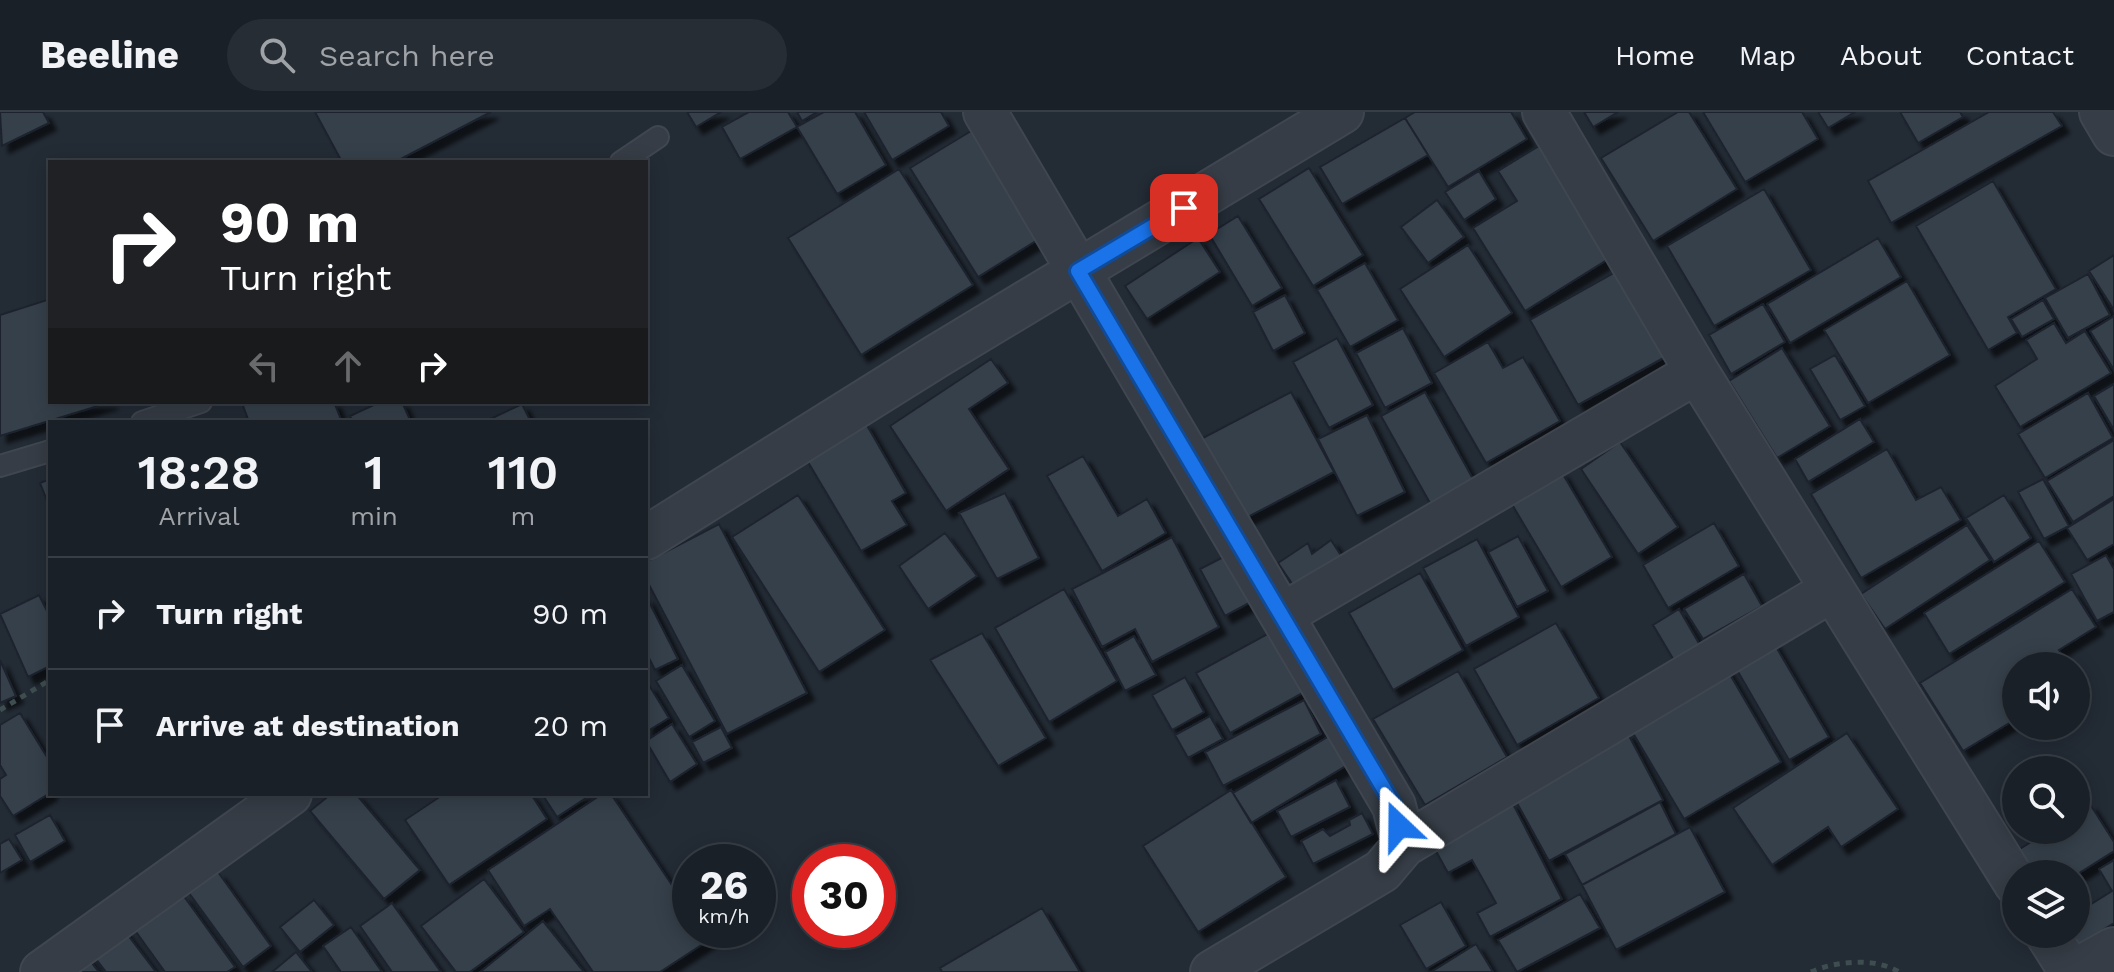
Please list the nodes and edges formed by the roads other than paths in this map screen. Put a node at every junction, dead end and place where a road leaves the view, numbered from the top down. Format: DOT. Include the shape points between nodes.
graph roads {
  1 [pos="985,112"];
  2 [pos="1342,112"];
  3 [pos="1544,112"];
  4 [pos="2101,112"];
  5 [pos="2114,134"];
  6 [pos="658,137"];
  7 [pos="624,160"];
  8 [pos="1078,271"];
  9 [pos="1697,372"];
  10 [pos="195,404"];
  11 [pos="148,420"];
  12 [pos="48,452"];
  13 [pos="0,466"];
  14 [pos="648,537"];
  15 [pos="1832,590"];
  16 [pos="1282,615"];
  17 [pos="287,796"];
  18 [pos="1404,845"];
  19 [pos="2002,862"];
  20 [pos="2057,948"];
  21 [pos="2114,950"];
  22 [pos="42,972"];
  23 [pos="1212,972"];
  24 [pos="2073,972"];
  1 -- 8 [label="street"];
  2 -- 8 [label="street"];
  3 -- 9 [label="street"];
  4 -- 5 [label="street"];
  6 -- 7 [label="lane"];
  8 -- 14 [label="street"];
  8 -- 16 [label="street"];
  9 -- 15 [label="street"];
  9 -- 16 [label="street"];
  10 -- 11 [label="lane"];
  12 -- 13 [label="lane"];
  15 -- 18 [label="street"];
  15 -- 19 [label="street"];
  16 -- 18 [label="street" via="1394,806"];
  17 -- 22 [label="street"];
  18 -- 23 [label="street" via="1382,871"];
  20 -- 24 [label="street"];
  21 -- 24 [label="street"];
}
